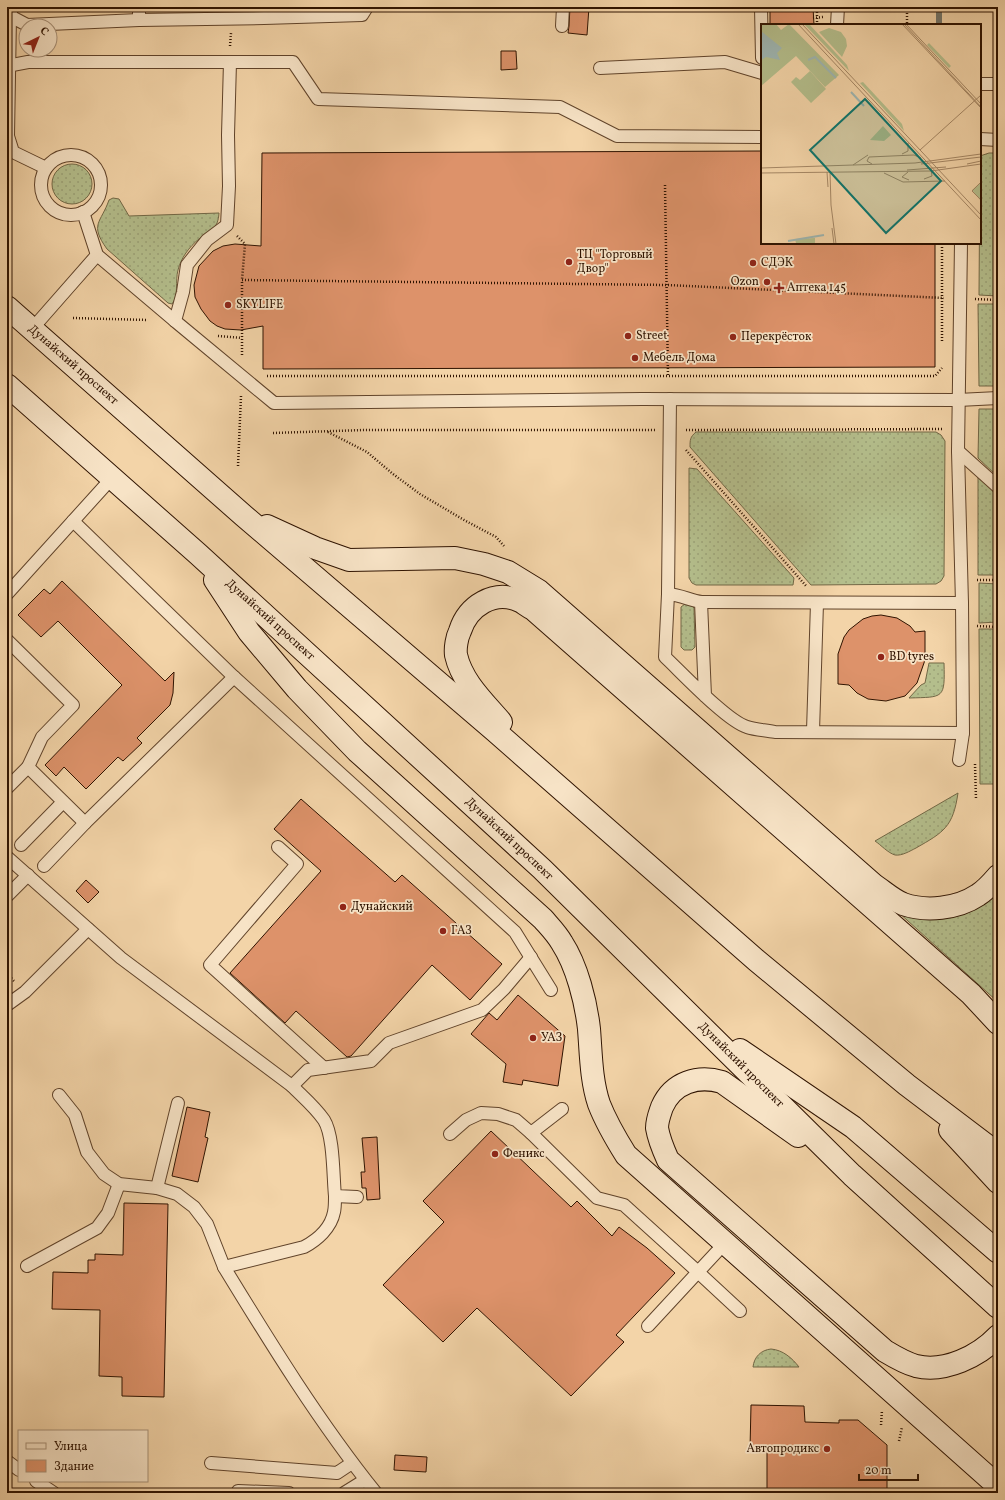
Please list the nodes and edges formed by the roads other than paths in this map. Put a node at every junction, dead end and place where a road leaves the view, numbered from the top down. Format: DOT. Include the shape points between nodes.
graph roads {
  1 [pos="139,7"];
  2 [pos="367,7"];
  3 [pos="563,7"];
  4 [pos="761,7"];
  5 [pos="838,7"];
  6 [pos="11,12"];
  7 [pos="264,13"];
  8 [pos="139,20"];
  9 [pos="761,24"];
  10 [pos="837,24"];
  11 [pos="562,26"];
  12 [pos="230,62"];
  13 [pos="8,66"];
  14 [pos="600,68"];
  15 [pos="761,73"];
  16 [pos="981,84"];
  17 [pos="998,84"];
  18 [pos="761,137"];
  19 [pos="981,139"];
  20 [pos="998,140"];
  21 [pos="46,168"];
  22 [pos="83,212"];
  23 [pos="961,244"];
  24 [pos="97,255"];
  25 [pos="7,307"];
  26 [pos="175,321"];
  27 [pos="32,329"];
  28 [pos="7,385"];
  29 [pos="998,398"];
  30 [pos="670,399"];
  31 [pos="17,400"];
  32 [pos="958,400"];
  33 [pos="958,451"];
  34 [pos="112,479"];
  35 [pos="998,487"];
  36 [pos="244,516"];
  37 [pos="73,521"];
  38 [pos="198,554"];
  39 [pos="7,594"];
  40 [pos="668,594"];
  41 [pos="702,602"];
  42 [pos="817,603"];
  43 [pos="962,603"];
  44 [pos="7,640"];
  45 [pos="234,677"];
  46 [pos="705,696"];
  47 [pos="814,732"];
  48 [pos="963,733"];
  49 [pos="959,760"];
  50 [pos="28,767"];
  51 [pos="551,781"];
  52 [pos="7,788"];
  53 [pos="63,802"];
  54 [pos="85,823"];
  55 [pos="21,845"];
  56 [pos="278,847"];
  57 [pos="7,856"];
  58 [pos="44,866"];
  59 [pos="28,875"];
  60 [pos="998,876"];
  61 [pos="7,896"];
  62 [pos="88,929"];
  63 [pos="531,957"];
  64 [pos="551,990"];
  65 [pos="7,1005"];
  66 [pos="694,1019"];
  67 [pos="998,1023"];
  68 [pos="324,1068"];
  69 [pos="907,1085"];
  70 [pos="292,1086"];
  71 [pos="59,1095"];
  72 [pos="178,1103"];
  73 [pos="562,1109"];
  74 [pos="531,1133"];
  75 [pos="450,1134"];
  76 [pos="998,1154"];
  77 [pos="852,1175"];
  78 [pos="998,1182"];
  79 [pos="119,1184"];
  80 [pos="157,1188"];
  81 [pos="335,1196"];
  82 [pos="358,1197"];
  83 [pos="725,1243"];
  84 [pos="998,1252"];
  85 [pos="27,1266"];
  86 [pos="224,1267"];
  87 [pos="698,1272"];
  88 [pos="998,1307"];
  89 [pos="740,1311"];
  90 [pos="648,1326"];
  91 [pos="998,1336"];
  92 [pos="7,1461"];
  93 [pos="211,1463"];
  94 [pos="352,1463"];
  95 [pos="18,1469"];
  96 [pos="365,1480"];
  97 [pos="38,1482"];
  98 [pos="998,1486"];
  99 [pos="238,1491"];
  100 [pos="54,1493"];
  101 [pos="290,1493"];
  102 [pos="344,1493"];
  103 [pos="376,1493"];
  1 -- 8 [label="lane"];
  2 -- 7 [label="lane" via="362,15"];
  3 -- 11 [label="lane"];
  4 -- 9 [label="lane"];
  5 -- 10 [label="lane"];
  6 -- 8 [label="lane" via="27,25"];
  6 -- 13 [label="lane"];
  7 -- 8 [label="lane"];
  12 -- 13 [label="lane" via="28,62"];
  12 -- 18 [label="lane" via="293,62 318,99 560,107 617,136"];
  12 -- 26 [label="lane" via="227,225 207,240 187,265 184,292"];
  13 -- 21 [label="lane" via="8,136 13,152"];
  14 -- 15 [label="lane" via="725,62"];
  16 -- 17 [label="lane"];
  19 -- 20 [label="lane"];
  21 -- 22 [label="lane" via="41,185 47,203 62,213 71,215"];
  21 -- 22 [label="lane" via="54,159 66,154 79,155 90,161 98,171 100,195 93,206"];
  22 -- 24 [label="lane"];
  23 -- 32 [label="lane"];
  24 -- 26 [label="lane"];
  24 -- 27 [label="lane"];
  25 -- 27 [label="main road, Дунайский проспект"];
  26 -- 30 [label="lane" via="274,403"];
  27 -- 36 [label="main road, Дунайский проспект"];
  28 -- 31 [label="main road, Дунайский проспект"];
  29 -- 32 [label="lane"];
  30 -- 32 [label="lane"];
  30 -- 40 [label="lane"];
  31 -- 34 [label="main road, Дунайский проспект"];
  32 -- 33 [label="lane"];
  33 -- 35 [label="lane"];
  33 -- 43 [label="lane"];
  34 -- 37 [label="lane"];
  34 -- 38 [label="main road, Дунайский проспект"];
  36 -- 51 [label="main road, Дунайский проспект"];
  36 -- 60 [label="main road" via="315,548 349,560 454,558 508,572 539,592 874,885 901,903 931,909 962,903 977,896"];
  37 -- 39 [label="lane"];
  37 -- 45 [label="lane"];
  38 -- 66 [label="main road, Дунайский проспект" via="542,869"];
  38 -- 83 [label="main road" via="249,632 297,689 357,751 543,919 562,943 584,996 592,1074 599,1103 610,1129 626,1155"];
  40 -- 41 [label="lane"];
  40 -- 46 [label="lane" via="665,656"];
  41 -- 42 [label="lane"];
  41 -- 46 [label="lane"];
  42 -- 43 [label="lane"];
  42 -- 47 [label="lane"];
  43 -- 48 [label="lane"];
  44 -- 50 [label="lane" via="73,705 42,737"];
  45 -- 54 [label="lane"];
  45 -- 63 [label="lane" via="516,932"];
  46 -- 47 [label="lane" via="732,719 747,727 775,732"];
  47 -- 48 [label="lane"];
  48 -- 49 [label="lane"];
  50 -- 52 [label="lane"];
  50 -- 53 [label="lane"];
  51 -- 67 [label="main road" via="466,680 456,654 462,622 475,606 489,599 503,597 519,601 532,609 971,994"];
  51 -- 69 [label="main road, Дунайский проспект" via="756,960"];
  53 -- 54 [label="lane"];
  53 -- 55 [label="lane"];
  54 -- 58 [label="lane"];
  56 -- 68 [label="lane" via="297,864 210,965"];
  57 -- 59 [label="lane"];
  59 -- 61 [label="lane"];
  59 -- 62 [label="lane"];
  62 -- 65 [label="lane" via="25,992"];
  62 -- 70 [label="lane" via="120,958"];
  63 -- 64 [label="lane"];
  63 -- 68 [label="lane" via="482,1010 389,1043 371,1061"];
  66 -- 77 [label="main road, Дунайский проспект"];
  66 -- 84 [label="main road" via="853,1126"];
  68 -- 70 [label="lane" via="308,1070"];
  69 -- 76 [label="main road, Дунайский проспект"];
  69 -- 78 [label="main road"];
  70 -- 81 [label="lane" via="324,1121 330,1140"];
  71 -- 79 [label="lane" via="75,1115 87,1152 104,1174"];
  72 -- 80 [label="lane"];
  73 -- 74 [label="lane"];
  74 -- 75 [label="lane" via="516,1120 498,1114 481,1113 466,1120"];
  74 -- 87 [label="lane" via="597,1198 624,1205"];
  77 -- 88 [label="main road, Дунайский проспект"];
  77 -- 91 [label="main road" via="722,1082 703,1079 681,1084 671,1093 659,1114 657,1126 660,1143 668,1160 885,1351 917,1366 937,1366 972,1356"];
  79 -- 80 [label="lane"];
  79 -- 85 [label="lane" via="108,1213 97,1228"];
  80 -- 86 [label="lane" via="177,1194 194,1207 207,1224"];
  81 -- 82 [label="lane"];
  81 -- 86 [label="lane" via="334,1212 328,1226 314,1241 304,1247"];
  83 -- 87 [label="lane"];
  83 -- 98 [label="main road"];
  86 -- 94 [label="lane" via="320,1419"];
  87 -- 89 [label="lane"];
  87 -- 90 [label="lane"];
  92 -- 95 [label="lane"];
  93 -- 94 [label="lane" via="337,1473"];
  94 -- 96 [label="lane"];
  96 -- 102 [label="lane"];
  96 -- 103 [label="lane"];
  97 -- 100 [label="lane"];
  99 -- 101 [label="lane"];
}
